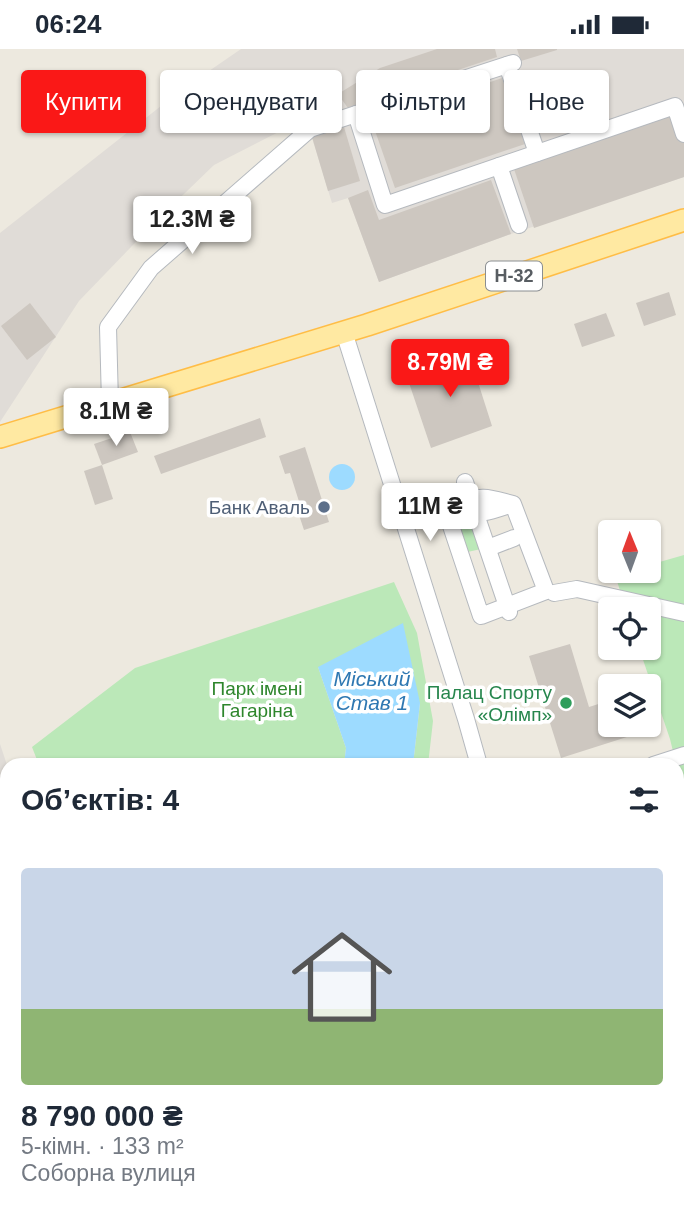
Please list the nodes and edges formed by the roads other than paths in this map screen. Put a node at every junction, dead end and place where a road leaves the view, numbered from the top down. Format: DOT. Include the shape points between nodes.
graph roads {
  1 [pos="490,70"];
  2 [pos="356,114"];
  3 [pos="362,133"];
  4 [pos="684,134"];
  5 [pos="537,153"];
  6 [pos="499,166"];
  7 [pos="684,220"];
  8 [pos="519,225"];
  9 [pos="344,332"];
  10 [pos="110,403"];
  11 [pos="0,437"];
  12 [pos="465,482"];
  13 [pos="442,499"];
  14 [pos="478,521"];
  15 [pos="519,536"];
  16 [pos="488,548"];
  17 [pos="461,561"];
  18 [pos="494,567"];
  19 [pos="458,580"];
  20 [pos="554,593"];
  21 [pos="509,612"];
  22 [pos="684,613"];
  23 [pos="477,758"];
  1 -- 5 [label="street" via="510,64"];
  2 -- 10 [label="street" via="310,129 150,268 108,327"];
  3 -- 6 [label="street" via="384,205"];
  4 -- 5 [label="street" via="675,106"];
  5 -- 6 [label="street"];
  6 -- 8 [label="street"];
  7 -- 9 [label="main road, Н-32"];
  9 -- 10 [label="main road, Н-32"];
  9 -- 23 [label="street"];
  10 -- 11 [label="main road, Н-32"];
  12 -- 14 [label="street"];
  13 -- 15 [label="street" via="481,616 546,591"];
  14 -- 15 [label="street" via="464,510 467,500 483,497 509,505"];
  14 -- 16 [label="street"];
  14 -- 17 [label="street" via="485,551"];
  15 -- 16 [label="street"];
  16 -- 18 [label="street"];
  18 -- 19 [label="street"];
  18 -- 21 [label="street"];
  20 -- 22 [label="street" via="577,589"];
}
